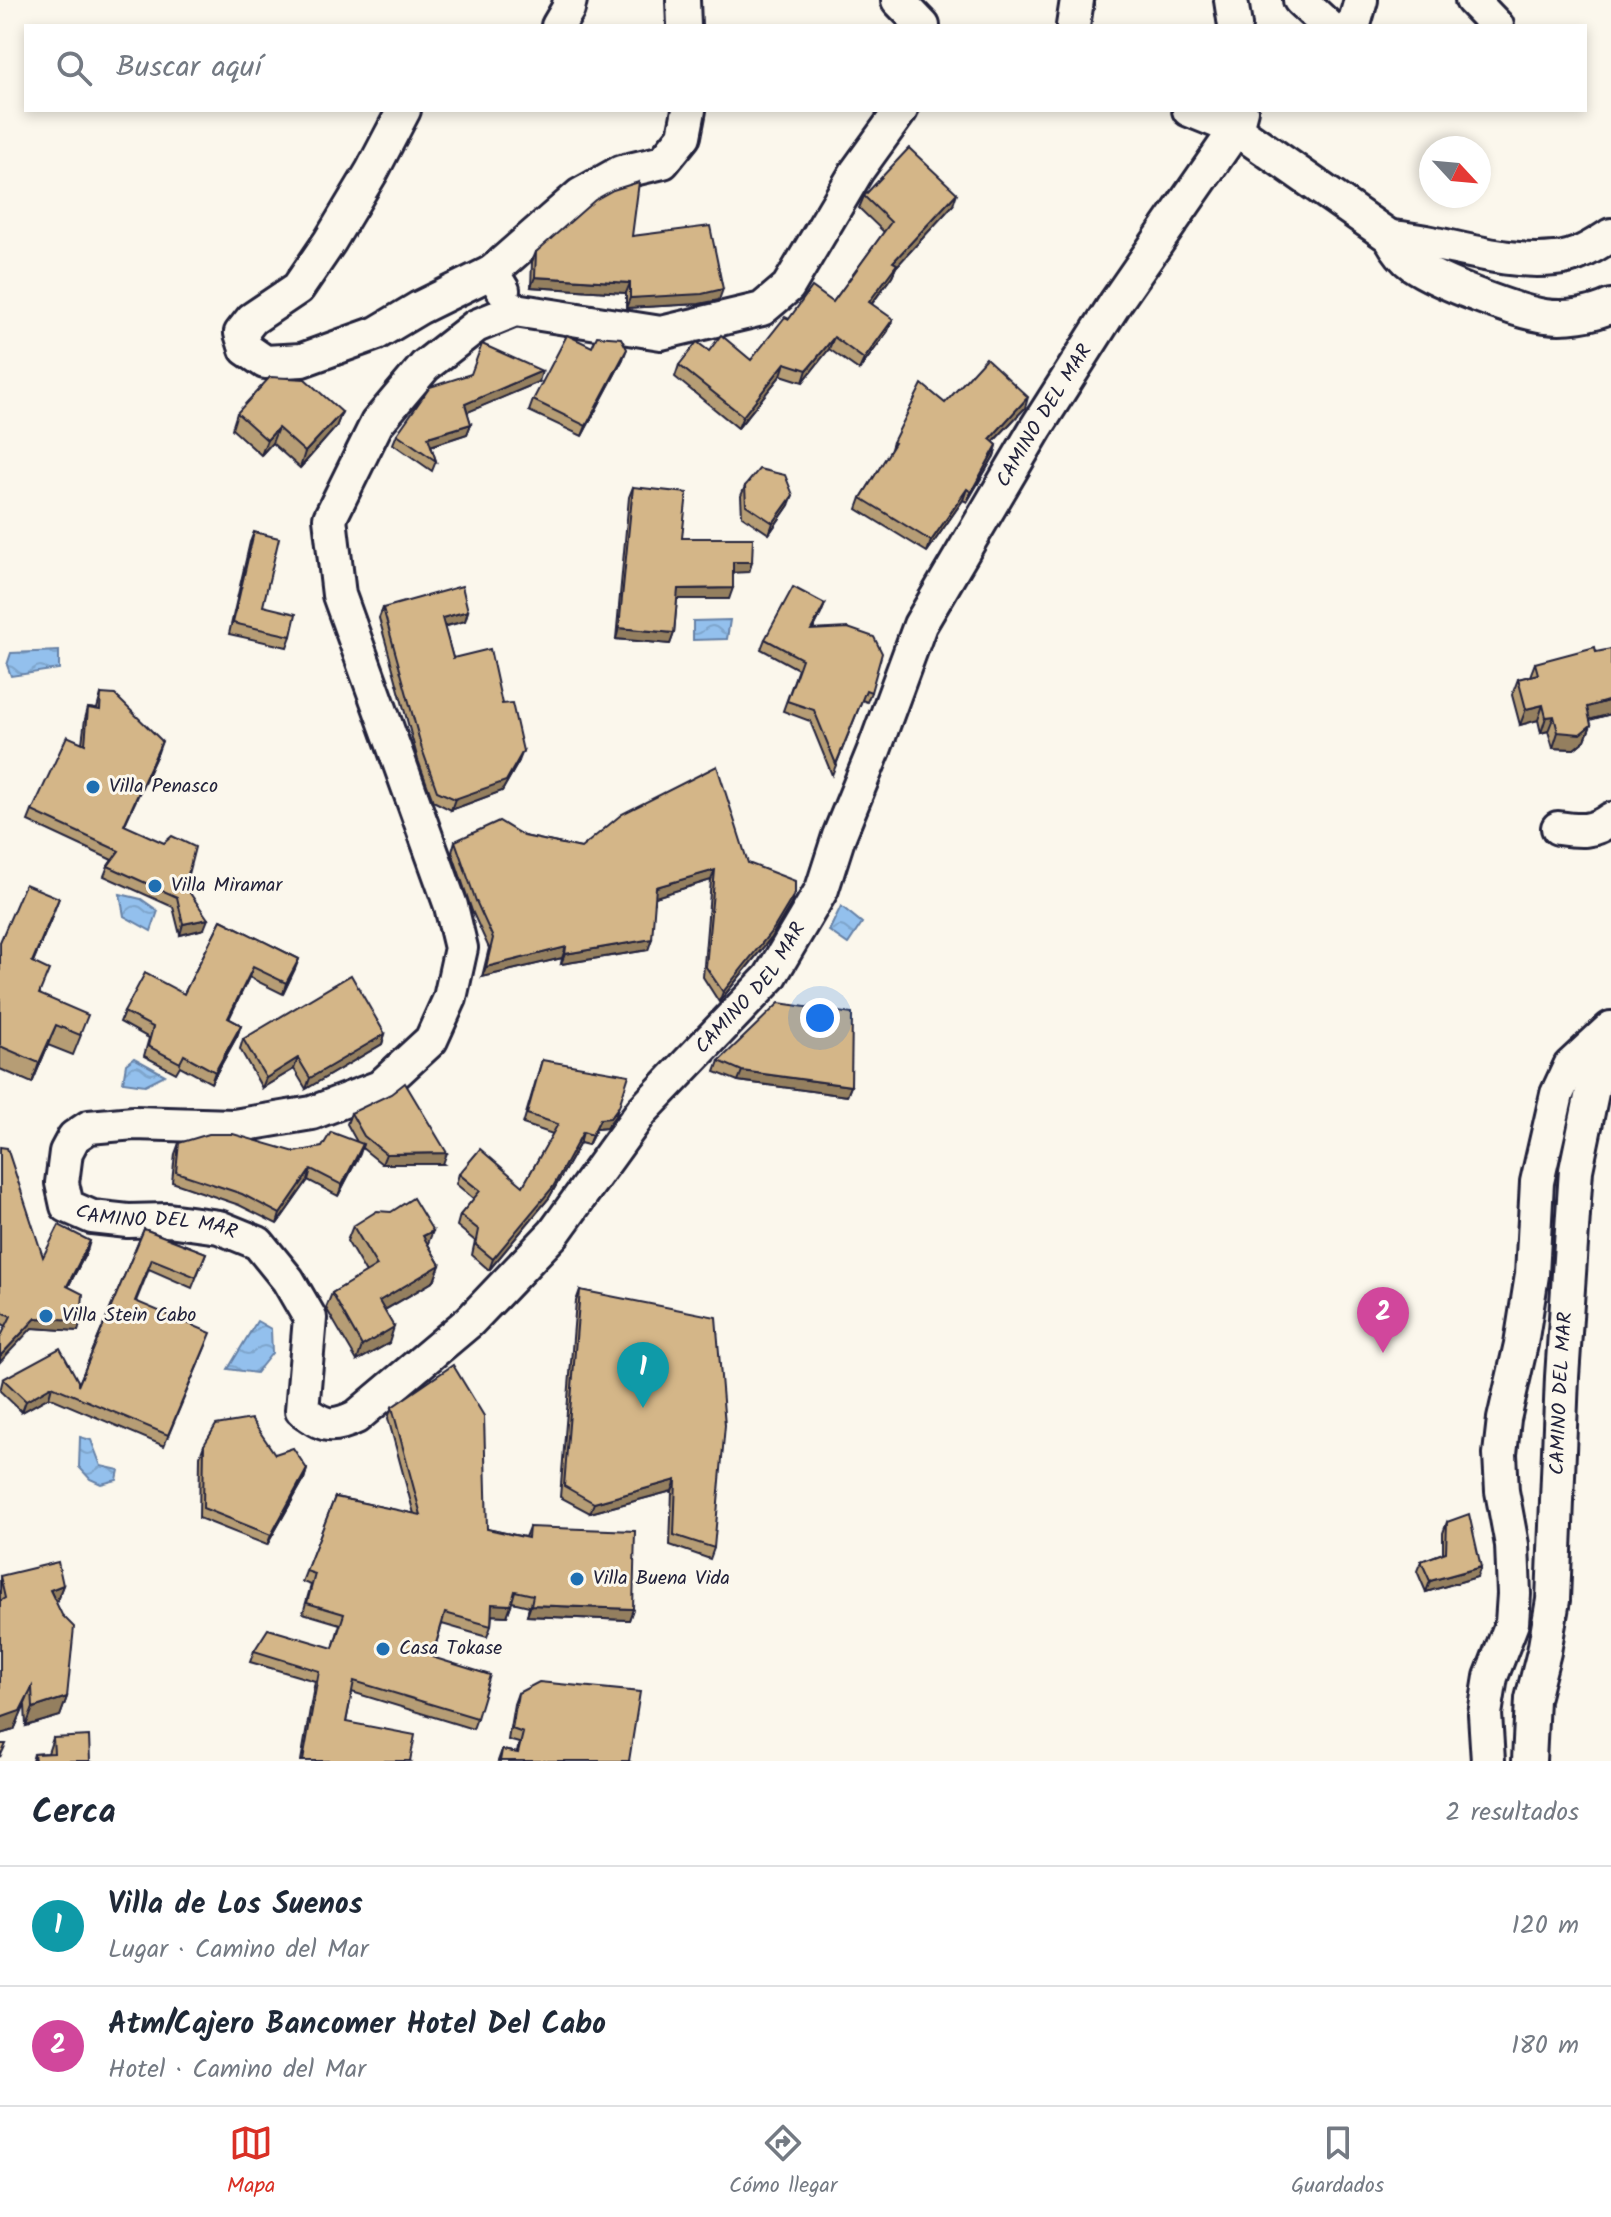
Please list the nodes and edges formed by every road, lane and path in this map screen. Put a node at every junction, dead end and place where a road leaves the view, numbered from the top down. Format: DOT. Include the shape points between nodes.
graph roads {
  1 [pos="570,0"];
  2 [pos="683,0"];
  3 [pos="898,0"];
  4 [pos="1077,0"];
  5 [pos="1231,0"];
  6 [pos="1300,0"];
  7 [pos="1361,0"];
  8 [pos="1472,0"];
  9 [pos="559,24"];
  10 [pos="684,24"];
  11 [pos="921,24"];
  12 [pos="1073,24"];
  13 [pos="1235,24"];
  14 [pos="1326,24"];
  15 [pos="1352,24"];
  16 [pos="1495,24"];
  17 [pos="403,112"];
  18 [pos="689,112"];
  19 [pos="900,112"];
  20 [pos="1199,112"];
  21 [pos="1239,120"];
  22 [pos="1611,235"];
  23 [pos="1390,237"];
  24 [pos="492,272"];
  25 [pos="1611,306"];
  26 [pos="515,310"];
  27 [pos="1611,819"];
  28 [pos="1558,828"];
  29 [pos="1611,1029"];
  30 [pos="1488,1761"];
  31 [pos="1529,1761"];
  1 -- 9 [label="street"];
  2 -- 10 [label="street"];
  3 -- 11 [label="street"];
  4 -- 12 [label="street"];
  5 -- 13 [label="street"];
  6 -- 14 [label="street"];
  7 -- 15 [label="street"];
  8 -- 16 [label="street"];
  17 -- 24 [label="street" via="298,288 252,319 241,333 246,349 265,362 302,360 377,333"];
  18 -- 24 [label="street" via="684,136 663,162 621,172 580,195"];
  19 -- 26 [label="street" via="857,171 788,287 762,309 661,333"];
  20 -- 21 [label="street"];
  21 -- 23 [label="street"];
  21 -- 26 [label="street, CAMINO DEL MAR" via="1036,428 920,625 822,889 770,977 642,1111 554,1233 470,1321 356,1417 337,1426 318,1422 302,1410 310,1318 258,1243 219,1227 92,1217 67,1206 62,1183 66,1152 74,1137 89,1127 234,1126 312,1113 380,1087 431,1040 450,998 461,948 451,906 339,595 330,518 377,423 425,366 476,326"];
  22 -- 23 [label="street" via="1589,250 1556,260"];
  23 -- 25 [label="street" via="1412,264 1544,316 1570,317"];
  24 -- 26 [label="street"];
  27 -- 28 [label="street" via="1584,832"];
  29 -- 30 [label="street" via="1570,1066 1557,1094 1537,1182 1532,1275 1500,1454 1514,1594 1512,1623 1491,1677 1485,1714"];
  29 -- 31 [label="street, CAMINO DEL MAR" via="1576,1170 1553,1600 1532,1699"];
}
